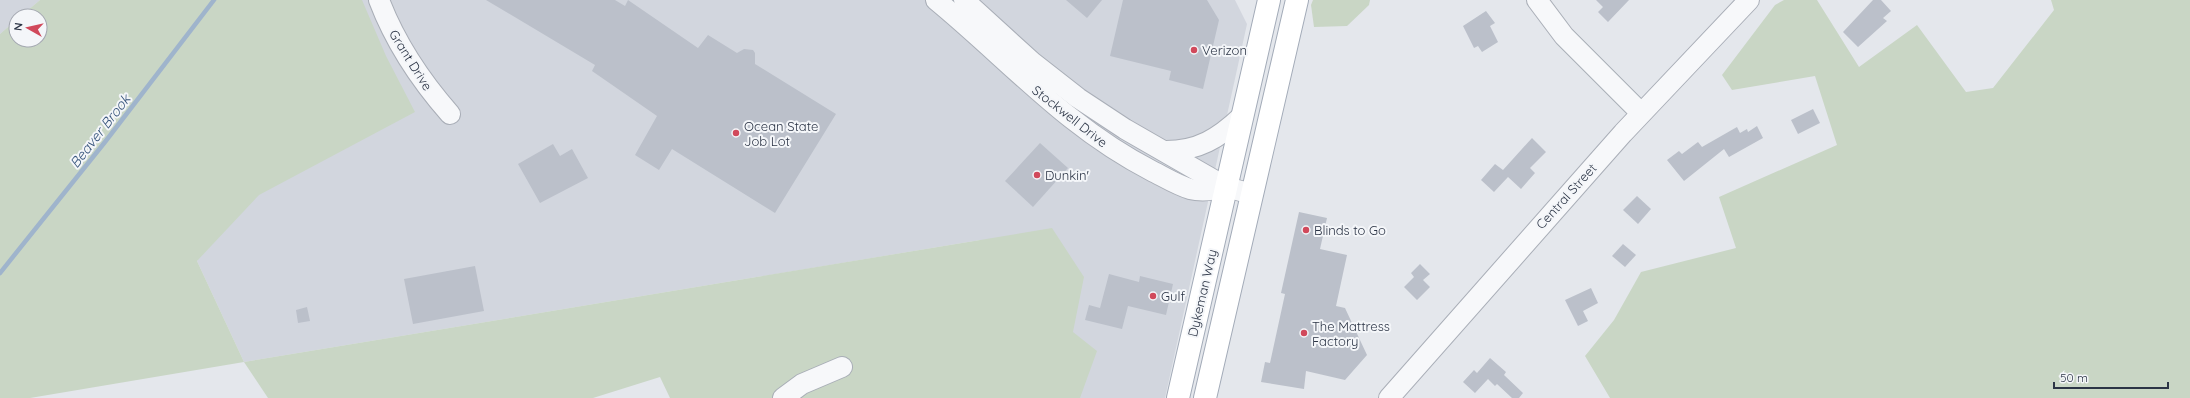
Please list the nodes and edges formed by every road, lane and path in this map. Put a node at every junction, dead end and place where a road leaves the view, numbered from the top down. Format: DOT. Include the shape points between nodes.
graph roads {
  1 [pos="379,0"];
  2 [pos="936,0"];
  3 [pos="964,0"];
  4 [pos="1269,0"];
  5 [pos="1297,0"];
  6 [pos="1537,0"];
  7 [pos="1749,0"];
  8 [pos="1641,113"];
  9 [pos="450,114"];
  10 [pos="1241,117"];
  11 [pos="1166,151"];
  12 [pos="1226,187"];
  13 [pos="1252,194"];
  14 [pos="842,367"];
  15 [pos="783,398"];
  16 [pos="1178,398"];
  17 [pos="1205,398"];
  18 [pos="1389,398"];
  1 -- 9 [label="street, Grant Drive" via="387,20 426,88"];
  2 -- 12 [label="street, Stockwell Drive" via="1096,139 1138,164 1190,189 1210,190"];
  3 -- 11 [label="street, Stockwell Drive" via="1032,62 1078,98 1125,129"];
  4 -- 10 [label="main road, Dykeman Way"];
  5 -- 13 [label="main road, Dykeman Way"];
  6 -- 8 [label="street" via="1564,36"];
  7 -- 8 [label="street, Central Street"];
  8 -- 18 [label="street, Central Street"];
  10 -- 11 [label="street" via="1222,134 1204,145"];
  10 -- 12 [label="main road, Dykeman Way"];
  11 -- 12 [label="street, Stockwell Drive"];
  12 -- 13 [label="street, Stockwell Drive"];
  12 -- 16 [label="main road, Dykeman Way"];
  13 -- 17 [label="main road, Dykeman Way"];
  14 -- 15 [label="street" via="802,384"];
}
